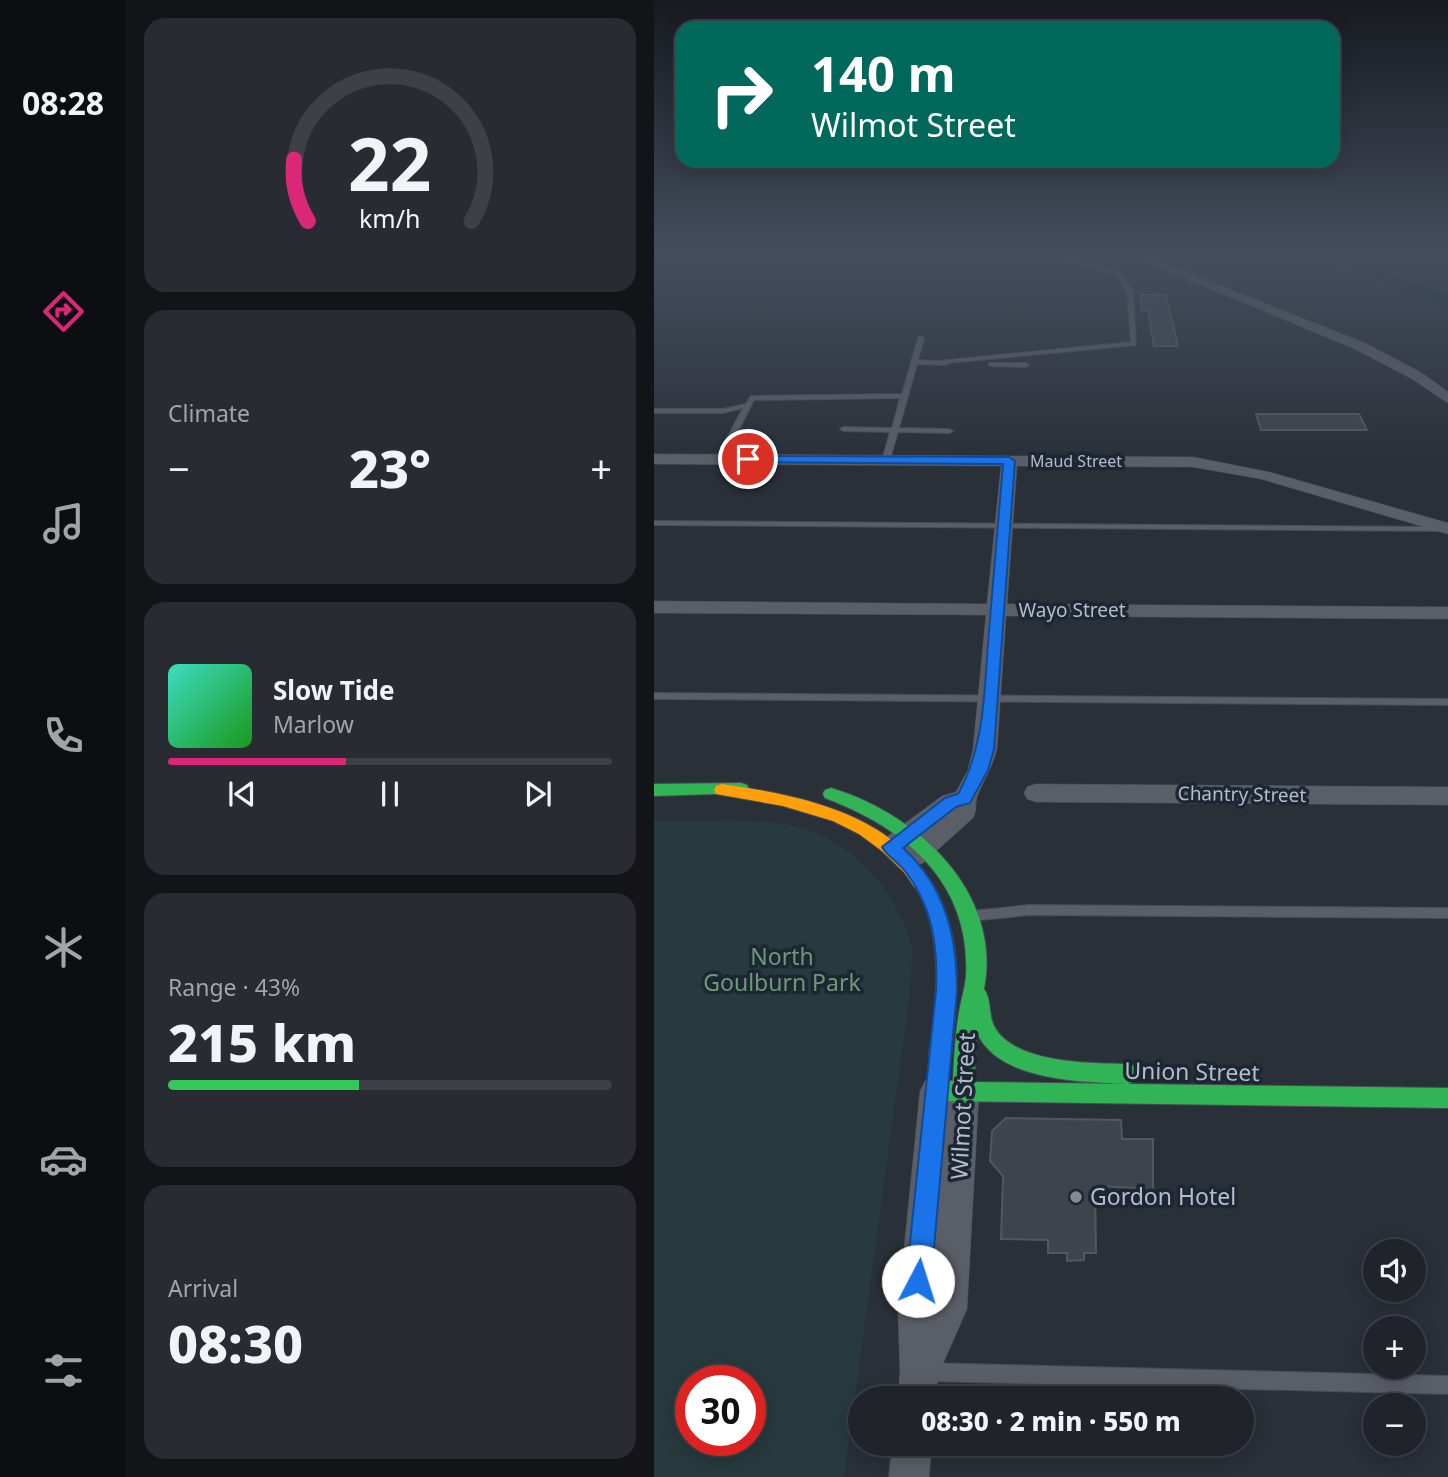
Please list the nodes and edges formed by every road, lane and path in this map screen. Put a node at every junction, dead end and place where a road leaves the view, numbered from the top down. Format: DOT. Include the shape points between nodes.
graph roads {
  1 [pos="1133,325"];
  2 [pos="1308,325"];
  3 [pos="921,338"];
  4 [pos="914,362"];
  5 [pos="940,362"];
  6 [pos="1026,365"];
  7 [pos="905,396"];
  8 [pos="1447,399"];
  9 [pos="749,405"];
  10 [pos="654,411"];
  11 [pos="844,429"];
  12 [pos="895,430"];
  13 [pos="949,430"];
  14 [pos="654,459"];
  15 [pos="720,459"];
  16 [pos="886,460"];
  17 [pos="1009,461"];
  18 [pos="654,523"];
  19 [pos="1004,525"];
  20 [pos="1447,529"];
  21 [pos="654,607"];
  22 [pos="997,609"];
  23 [pos="1447,613"];
  24 [pos="654,696"];
  25 [pos="991,698"];
  26 [pos="1447,702"];
  27 [pos="654,790"];
  28 [pos="722,790"];
  29 [pos="1036,793"];
  30 [pos="1447,796"];
  31 [pos="909,847"];
  32 [pos="1447,913"];
  33 [pos="968,916"];
  34 [pos="977,973"];
  35 [pos="1004,1072"];
  36 [pos="1127,1074"];
  37 [pos="1146,1075"];
  38 [pos="956,1079"];
  39 [pos="1447,1098"];
  40 [pos="918,1385"];
  41 [pos="1447,1385"];
  42 [pos="911,1456"];
  43 [pos="909,1477"];
  1 -- 5 [label="lane" via="1134,344"];
  2 -- 8 [label="street" via="1417,376"];
  3 -- 4 [label="lane"];
  4 -- 5 [label="lane"];
  4 -- 7 [label="lane"];
  5 -- 6 [label="lane"];
  7 -- 9 [label="lane" via="753,398"];
  7 -- 12 [label="lane"];
  9 -- 10 [label="lane" via="723,411"];
  9 -- 15 [label="lane"];
  11 -- 12 [label="lane"];
  12 -- 13 [label="lane"];
  12 -- 16 [label="lane"];
  14 -- 15 [label="street, Maud Street"];
  15 -- 16 [label="street, Maud Street"];
  16 -- 17 [label="street, Maud Street"];
  17 -- 19 [label="street"];
  17 -- 20 [label="street, Maud Street" via="1213,464"];
  18 -- 19 [label="lane"];
  19 -- 20 [label="lane"];
  19 -- 22 [label="street"];
  21 -- 22 [label="street, Wayo Street"];
  22 -- 23 [label="street, Wayo Street"];
  22 -- 25 [label="street"];
  24 -- 25 [label="lane"];
  25 -- 26 [label="lane"];
  25 -- 31 [label="street" via="983,758 964,799 964,812"];
  27 -- 28 [label="main road"];
  28 -- 31 [label="main road, Wilmot Street" via="817,808"];
  28 -- 31 [label="main road" via="809,790 873,808"];
  29 -- 30 [label="street, Chantry Street"];
  31 -- 33 [label="main road, Wilmot Street" via="953,882"];
  31 -- 38 [label="main road, Wilmot Street" via="945,939"];
  32 -- 33 [label="lane" via="1029,910"];
  33 -- 34 [label="main road, Wilmot Street"];
  34 -- 36 [label="main road, Union Street" via="983,1024 1001,1047 1034,1062"];
  34 -- 38 [label="main road, Wilmot Street"];
  35 -- 36 [label="main road, Union Street"];
  36 -- 37 [label="main road, Union Street"];
  38 -- 39 [label="main road, Union Street"];
  38 -- 40 [label="street, Wilmot Street" via="949,1309"];
  40 -- 41 [label="lane"];
  42 -- 43 [label="street"];
}
